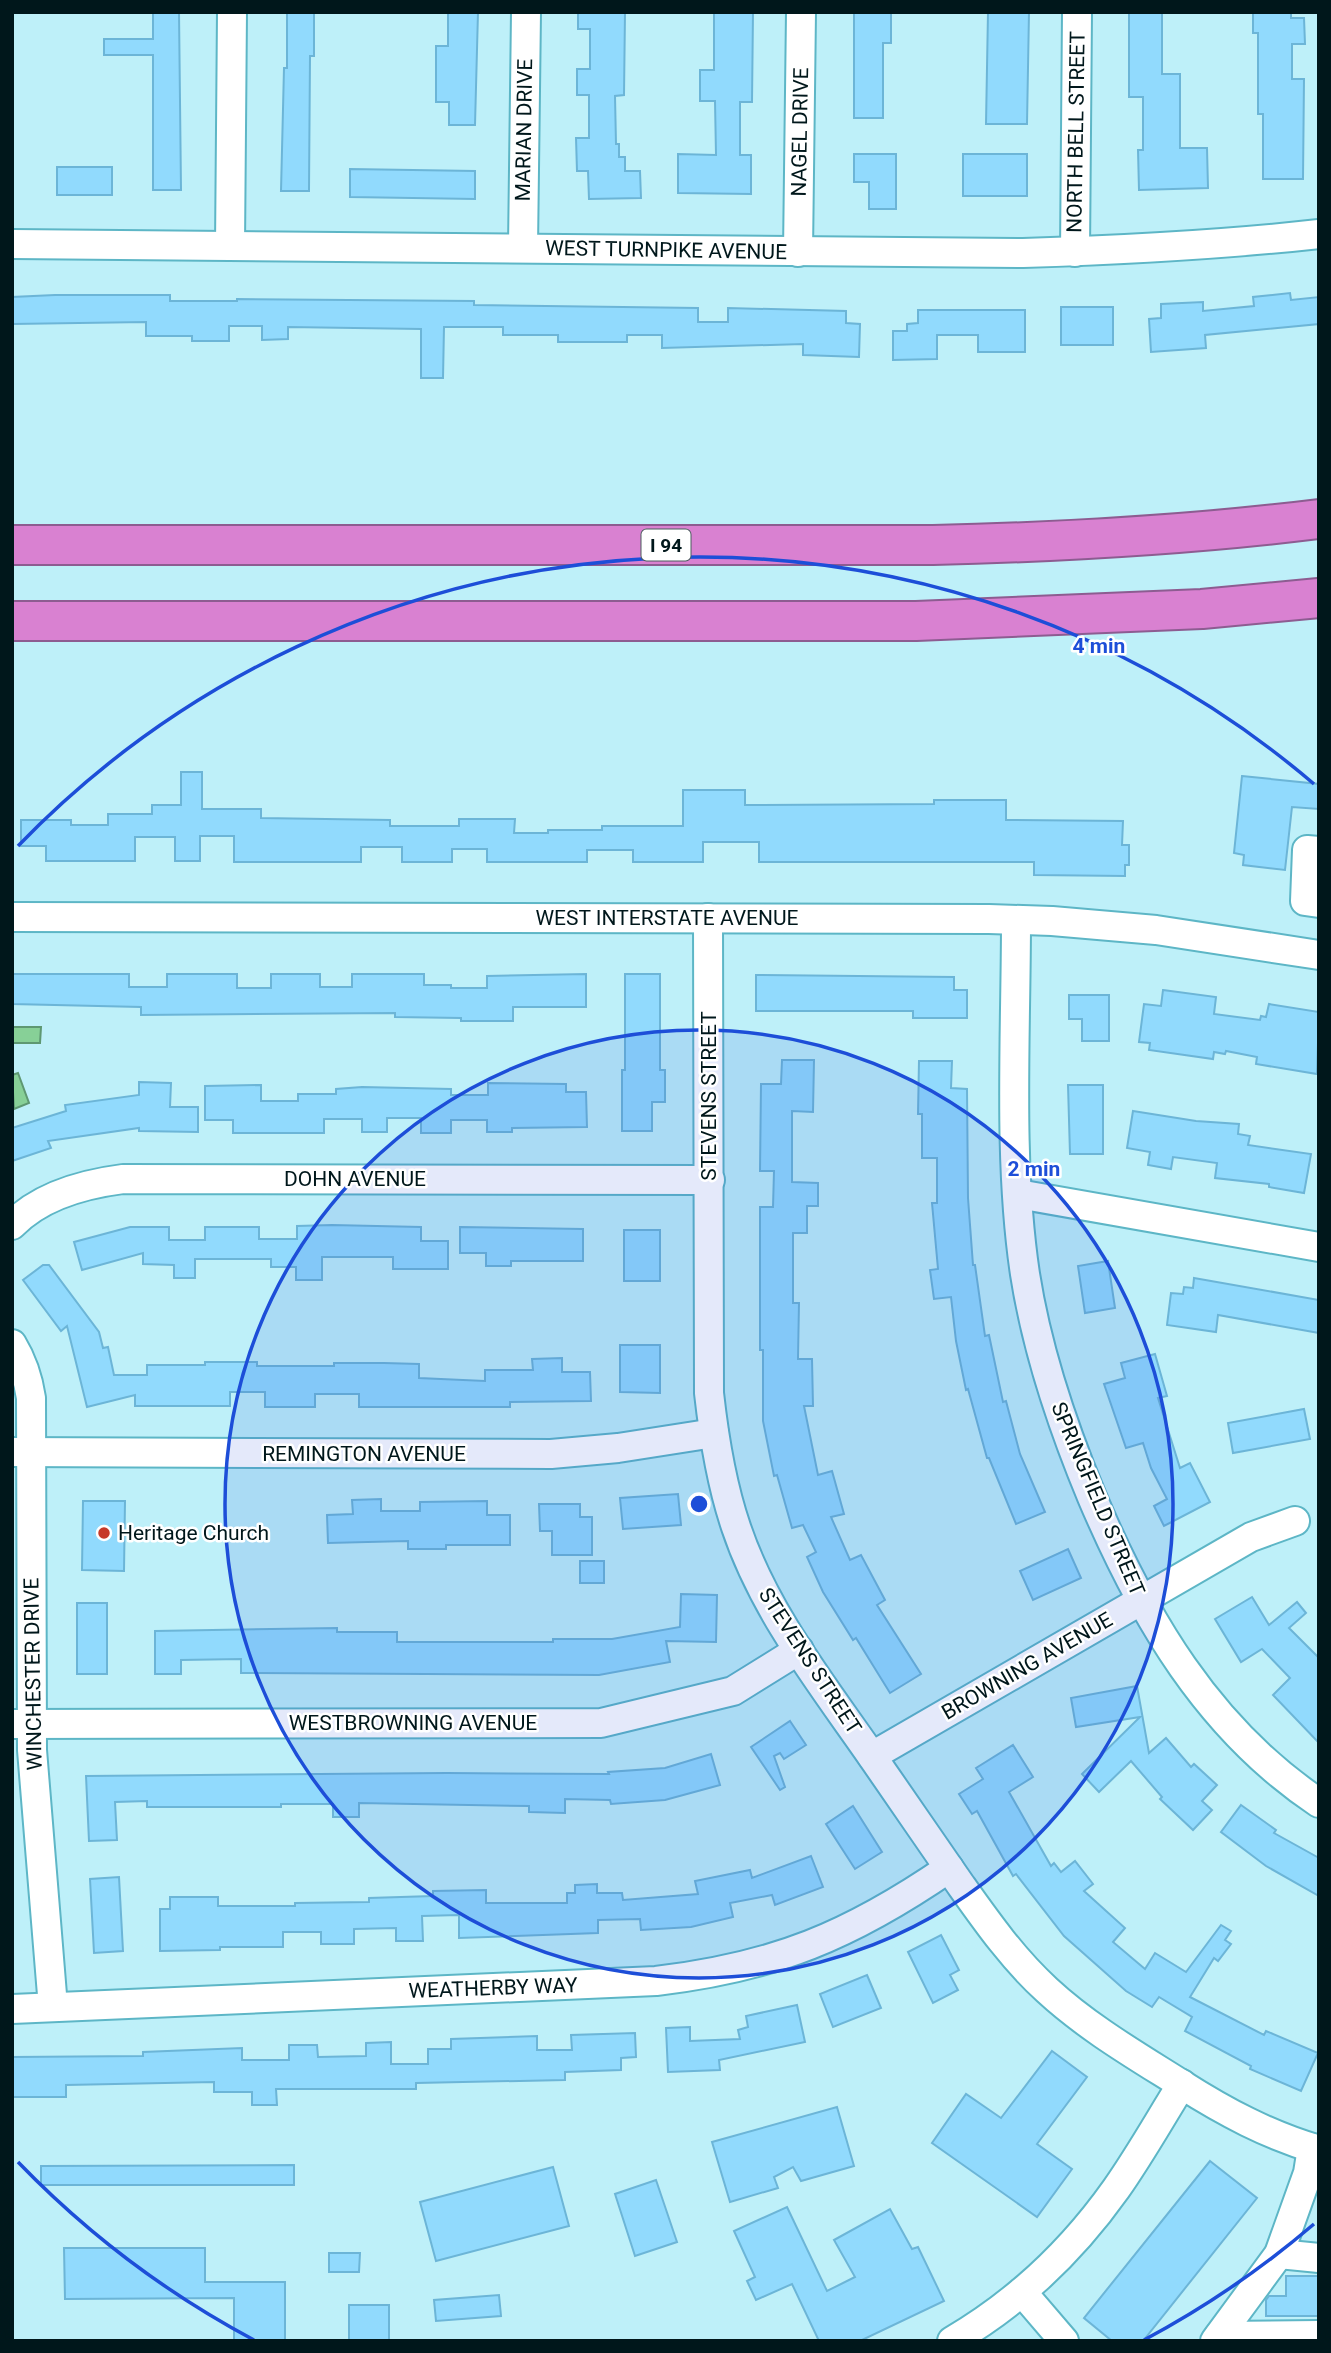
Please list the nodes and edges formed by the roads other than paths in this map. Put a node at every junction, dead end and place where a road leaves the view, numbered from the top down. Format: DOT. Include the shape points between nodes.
graph roads {
  1 [pos="232,12"];
  2 [pos="526,12"];
  3 [pos="801,12"];
  4 [pos="1077,12"];
  5 [pos="1319,234"];
  6 [pos="12,244"];
  7 [pos="230,246"];
  8 [pos="523,247"];
  9 [pos="1075,251"];
  10 [pos="798,252"];
  11 [pos="1319,519"];
  12 [pos="12,545"];
  13 [pos="1319,598"];
  14 [pos="12,621"];
  15 [pos="1319,851"];
  16 [pos="1319,903"];
  17 [pos="12,917"];
  18 [pos="708,918"];
  19 [pos="1016,920"];
  20 [pos="1319,955"];
  21 [pos="710,1180"];
  22 [pos="1018,1195"];
  23 [pos="12,1225"];
  24 [pos="1319,1247"];
  25 [pos="12,1344"];
  26 [pos="714,1433"];
  27 [pos="22,1452"];
  28 [pos="1295,1521"];
  29 [pos="1140,1600"];
  30 [pos="799,1650"];
  31 [pos="22,1724"];
  32 [pos="872,1756"];
  33 [pos="1319,1803"];
  34 [pos="949,1868"];
  35 [pos="53,2007"];
  36 [pos="12,2009"];
  37 [pos="1182,2084"];
  38 [pos="1315,2149"];
  39 [pos="1279,2254"];
  40 [pos="1319,2258"];
  41 [pos="1022,2292"];
  42 [pos="1319,2335"];
  43 [pos="1217,2338"];
  44 [pos="951,2341"];
  45 [pos="1064,2341"];
  1 -- 7 [label="street"];
  2 -- 8 [label="street, MARIAN DRIVE"];
  3 -- 10 [label="street, NAGEL DRIVE"];
  4 -- 9 [label="street, NORTH BELL STREET"];
  5 -- 9 [label="street, WEST TURNPIKE AVENUE"];
  6 -- 7 [label="street, WEST TURNPIKE AVENUE"];
  7 -- 8 [label="street, WEST TURNPIKE AVENUE"];
  8 -- 10 [label="street, WEST TURNPIKE AVENUE"];
  9 -- 10 [label="street, WEST TURNPIKE AVENUE"];
  11 -- 12 [label="highway, I 94" via="1150,536 946,545"];
  13 -- 14 [label="highway" via="1202,610 916,621"];
  15 -- 16 [label="street" via="1307,850 1305,901"];
  17 -- 18 [label="street, WEST INTERSTATE AVENUE"];
  18 -- 19 [label="street, WEST INTERSTATE AVENUE"];
  18 -- 21 [label="street, STEVENS STREET"];
  19 -- 20 [label="street, WEST INTERSTATE AVENUE" via="1156,930"];
  19 -- 22 [label="street, SPRINGFIELD STREET"];
  21 -- 23 [label="street, DOHN AVENUE" via="124,1179 66,1191"];
  21 -- 26 [label="street, STEVENS STREET" via="707,1366"];
  22 -- 24 [label="street"];
  22 -- 29 [label="street, SPRINGFIELD STREET" via="1025,1273 1050,1382 1087,1483"];
  25 -- 27 [label="street, WINCHESTER DRIVE" via="28,1378 31,1398"];
  26 -- 27 [label="street, REMINGTON AVENUE" via="551,1454"];
  26 -- 30 [label="street, STEVENS STREET" via="727,1499 741,1540 763,1591"];
  27 -- 31 [label="street, WINCHESTER DRIVE"];
  28 -- 29 [label="street, BROWNING AVENUE" via="1251,1537"];
  29 -- 32 [label="street, BROWNING AVENUE"];
  29 -- 33 [label="street, SPRINGFIELD STREET" via="1218,1714 1260,1757"];
  30 -- 31 [label="street, WESTBROWNING AVENUE" via="733,1691 601,1723"];
  30 -- 32 [label="street, STEVENS STREET"];
  31 -- 35 [label="street, WINCHESTER DRIVE"];
  32 -- 34 [label="street, STEVENS STREET"];
  34 -- 35 [label="street, WEATHERBY WAY" via="884,1911 824,1940 748,1966 689,1977"];
  34 -- 37 [label="street, STEVENS STREET" via="1005,1947 1046,1990 1117,2044"];
  35 -- 36 [label="street, WEATHERBY WAY"];
  37 -- 38 [label="street, STEVENS STREET" via="1254,2126"];
  37 -- 41 [label="street" via="1101,2210"];
  38 -- 39 [label="street"];
  39 -- 40 [label="street"];
  39 -- 43 [label="street"];
  41 -- 44 [label="street"];
  41 -- 45 [label="street"];
  42 -- 43 [label="street"];
}
